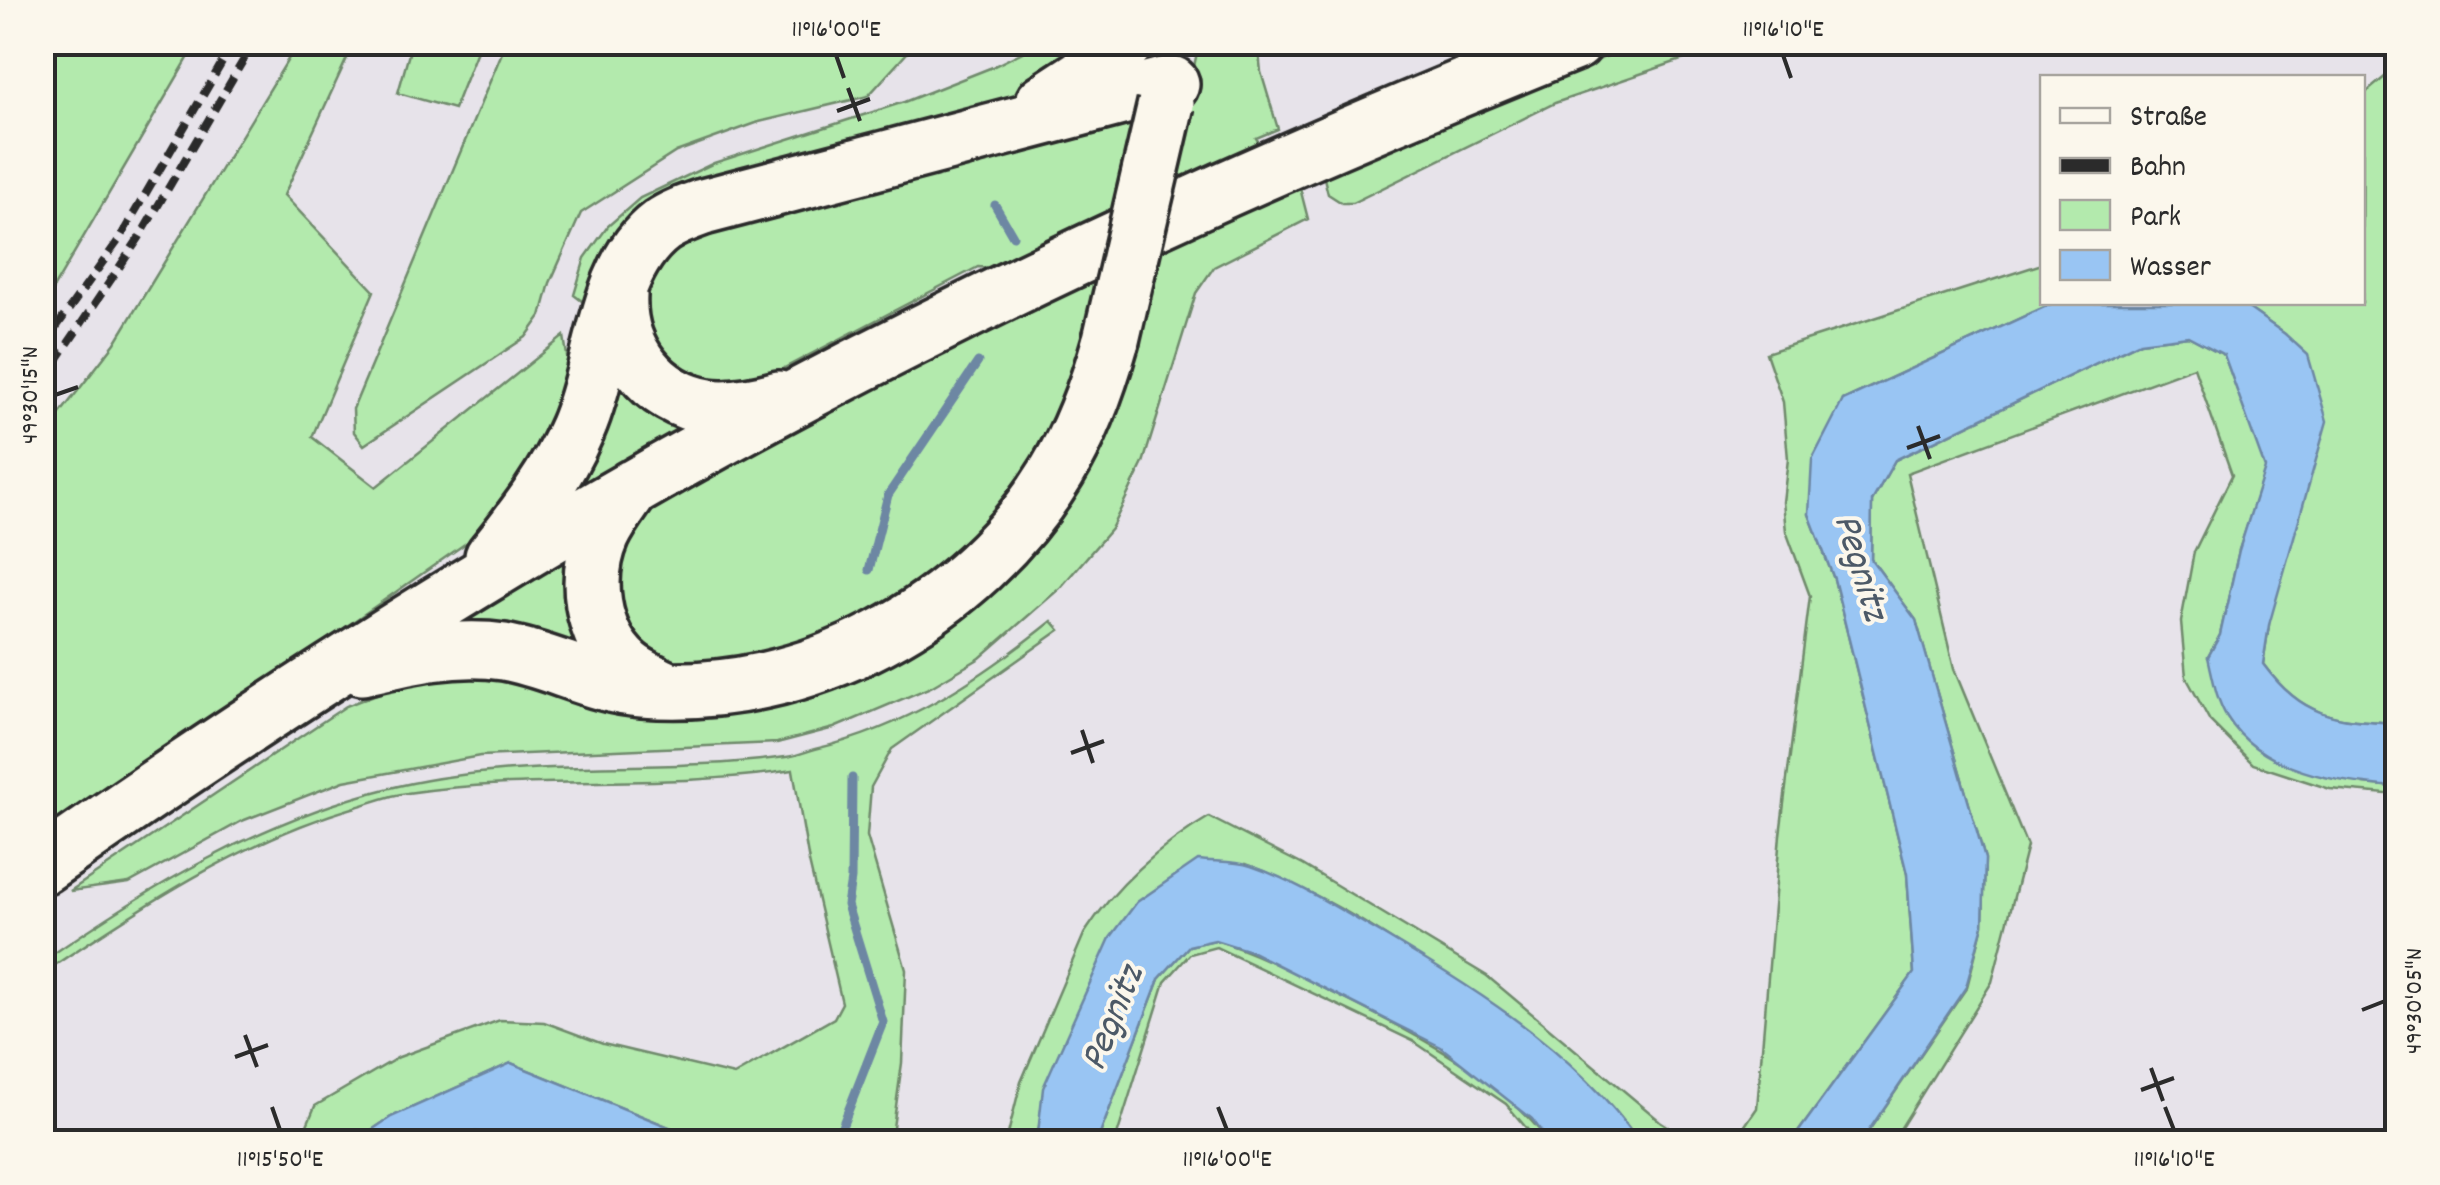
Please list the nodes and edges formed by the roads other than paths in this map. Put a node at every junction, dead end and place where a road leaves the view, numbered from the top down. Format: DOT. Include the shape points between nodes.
graph roads {
  1 [pos="1126,42"];
  2 [pos="1575,42"];
  3 [pos="1172,77"];
  4 [pos="988,132"];
  5 [pos="619,288"];
  6 [pos="806,393"];
  7 [pos="632,488"];
  8 [pos="472,583"];
  9 [pos="320,677"];
  10 [pos="669,690"];
  11 [pos="42,866"];
  1 -- 4 [label="main road" via="1068,88"];
  2 -- 6 [label="main road" via="1260,172"];
  3 -- 4 [label="main road"];
  3 -- 10 [label="main road, bridge" via="1089,408 1057,472 1016,530 965,581 876,640 810,668 740,684"];
  4 -- 5 [label="main road" via="682,215 645,241"];
  5 -- 6 [label="main road" via="618,312 632,357 666,391 711,407"];
  5 -- 8 [label="main road" via="565,455"];
  6 -- 7 [label="main road"];
  7 -- 8 [label="main road"];
  7 -- 10 [label="main road" via="603,532 592,594 614,652 637,674"];
  8 -- 9 [label="main road"];
  9 -- 10 [label="main road" via="473,650 520,656 612,685"];
  9 -- 11 [label="main road"];
}
